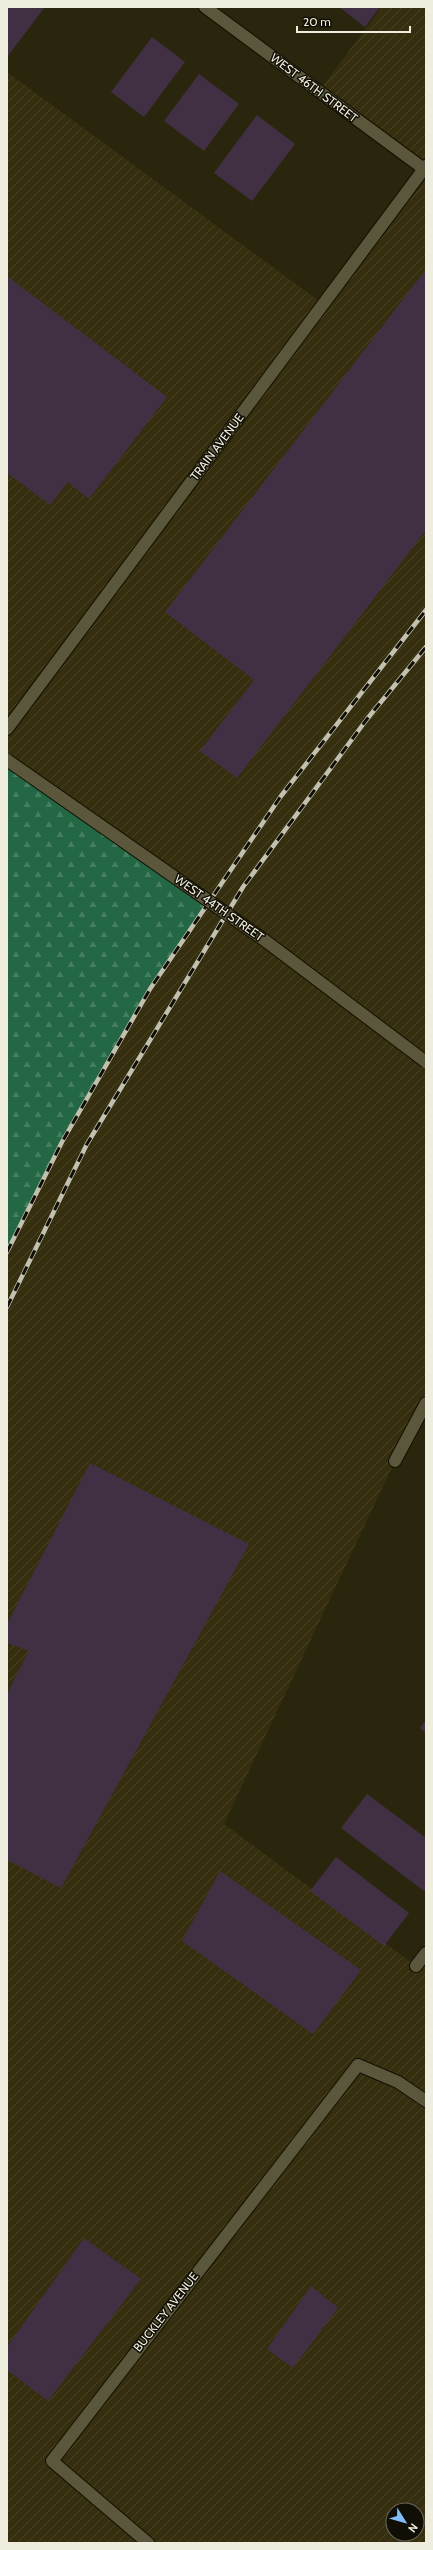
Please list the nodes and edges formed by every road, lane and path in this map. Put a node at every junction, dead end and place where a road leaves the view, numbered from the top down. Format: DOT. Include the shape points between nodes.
graph roads {
  1 [pos="205,7"];
  2 [pos="425,167"];
  3 [pos="7,729"];
  4 [pos="7,760"];
  5 [pos="426,1062"];
  6 [pos="426,1403"];
  7 [pos="395,1461"];
  8 [pos="426,1953"];
  9 [pos="416,1966"];
  10 [pos="426,2101"];
  11 [pos="148,2543"];
  1 -- 2 [label="street, WEST 46TH STREET"];
  2 -- 3 [label="street, TRAIN AVENUE"];
  4 -- 5 [label="street, WEST 44TH STREET, bridge" via="263,939"];
  6 -- 7 [label="street"];
  8 -- 9 [label="street"];
  10 -- 11 [label="street, BUCKLEY AVENUE" via="398,2082 358,2065 52,2461"];
}
